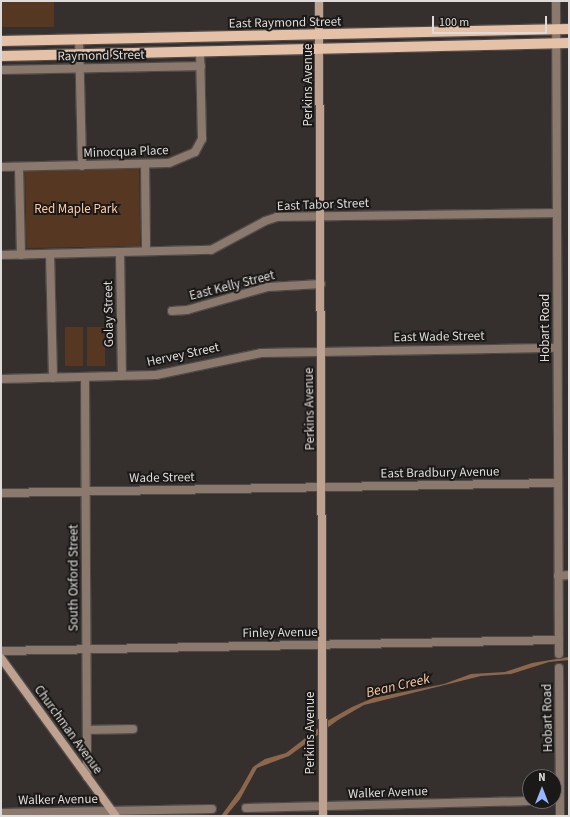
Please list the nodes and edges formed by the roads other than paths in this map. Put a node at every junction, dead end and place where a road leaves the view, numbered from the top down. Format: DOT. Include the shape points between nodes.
graph roads {
  1 [pos="319,1"];
  2 [pos="556,1"];
  3 [pos="556,29"];
  4 [pos="569,29"];
  5 [pos="320,35"];
  6 [pos="79,40"];
  7 [pos="1,41"];
  8 [pos="557,44"];
  9 [pos="569,44"];
  10 [pos="320,50"];
  11 [pos="200,52"];
  12 [pos="79,54"];
  13 [pos="1,56"];
  14 [pos="201,66"];
  15 [pos="80,69"];
  16 [pos="1,70"];
  17 [pos="145,164"];
  18 [pos="82,166"];
  19 [pos="19,167"];
  20 [pos="1,168"];
  21 [pos="557,213"];
  22 [pos="321,216"];
  23 [pos="146,251"];
  24 [pos="120,252"];
  25 [pos="50,254"];
  26 [pos="1,255"];
  27 [pos="21,255"];
  28 [pos="321,284"];
  29 [pos="172,311"];
  30 [pos="557,348"];
  31 [pos="321,352"];
  32 [pos="122,376"];
  33 [pos="53,378"];
  34 [pos="85,378"];
  35 [pos="1,379"];
  36 [pos="558,483"];
  37 [pos="322,487"];
  38 [pos="86,491"];
  39 [pos="1,493"];
  40 [pos="569,575"];
  41 [pos="558,576"];
  42 [pos="559,640"];
  43 [pos="322,644"];
  44 [pos="87,649"];
  45 [pos="1,651"];
  46 [pos="559,654"];
  47 [pos="1,658"];
  48 [pos="559,668"];
  49 [pos="133,729"];
  50 [pos="87,730"];
  51 [pos="557,769"];
  52 [pos="88,777"];
  53 [pos="522,801"];
  54 [pos="323,807"];
  55 [pos="212,808"];
  56 [pos="246,808"];
  57 [pos="1,813"];
  58 [pos="86,814"];
  59 [pos="114,814"];
  60 [pos="323,816"];
  1 -- 5 [label="street, Perkins Avenue"];
  2 -- 3 [label="street, Hobart Road"];
  3 -- 4 [label="main road, East Raymond Street"];
  3 -- 5 [label="main road, East Raymond Street"];
  3 -- 8 [label="street, Hobart Road"];
  5 -- 6 [label="main road, East Raymond Street"];
  5 -- 10 [label="street, Perkins Avenue"];
  6 -- 7 [label="main road, East Raymond Street"];
  6 -- 12 [label="street"];
  8 -- 9 [label="main road, East Raymond Street"];
  8 -- 10 [label="main road, East Raymond Street"];
  8 -- 21 [label="street, Hobart Road"];
  10 -- 11 [label="main road, East Raymond Street"];
  10 -- 22 [label="street, Perkins Avenue"];
  11 -- 12 [label="main road, East Raymond Street"];
  11 -- 14 [label="street, Minocqua Place"];
  12 -- 13 [label="main road, East Raymond Street"];
  12 -- 15 [label="street"];
  14 -- 15 [label="street, Raymond Street"];
  14 -- 17 [label="street, Minocqua Place" via="202,139 198,149 176,162"];
  15 -- 16 [label="street, Raymond Street"];
  15 -- 18 [label="street"];
  17 -- 18 [label="street, Minocqua Place"];
  17 -- 23 [label="street"];
  18 -- 19 [label="street, Minocqua Place"];
  19 -- 20 [label="street, Minocqua Place"];
  19 -- 27 [label="street"];
  21 -- 22 [label="street, East Tabor Street"];
  21 -- 30 [label="street, Hobart Road"];
  22 -- 23 [label="street, East Tabor Street" via="268,219 211,250"];
  22 -- 28 [label="street, Perkins Avenue"];
  23 -- 24 [label="street, East Tabor Street"];
  24 -- 25 [label="street, East Tabor Street"];
  24 -- 32 [label="street, Golay Street"];
  25 -- 27 [label="street, East Tabor Street"];
  25 -- 33 [label="street"];
  26 -- 27 [label="street, East Tabor Street"];
  28 -- 29 [label="street, East Kelly Street" via="268,287 187,310"];
  28 -- 31 [label="street, Perkins Avenue"];
  30 -- 31 [label="street, East Wade Street"];
  30 -- 36 [label="street, Hobart Road"];
  31 -- 32 [label="street, Hervey Street" via="254,354 164,374"];
  31 -- 37 [label="street, Perkins Avenue"];
  32 -- 34 [label="street, Hervey Street"];
  33 -- 34 [label="street, Hervey Street"];
  33 -- 35 [label="street, Hervey Street"];
  34 -- 38 [label="street, South Oxford Street"];
  36 -- 37 [label="street, East Bradbury Avenue"];
  36 -- 41 [label="street, Hobart Road"];
  37 -- 38 [label="street, Wade Street"];
  37 -- 43 [label="street, Perkins Avenue"];
  38 -- 39 [label="street, Wade Street"];
  38 -- 44 [label="street, South Oxford Street"];
  40 -- 41 [label="street"];
  41 -- 42 [label="street, Hobart Road"];
  42 -- 43 [label="street, Finley Avenue"];
  42 -- 46 [label="street, Hobart Road"];
  43 -- 44 [label="street, Finley Avenue"];
  43 -- 54 [label="street, Perkins Avenue"];
  44 -- 45 [label="street, Finley Avenue"];
  44 -- 50 [label="street, South Oxford Street"];
  47 -- 52 [label="street, Churchman Avenue"];
  48 -- 51 [label="street, Hobart Road"];
  49 -- 50 [label="street"];
  50 -- 52 [label="street, South Oxford Street"];
  52 -- 59 [label="street, Churchman Avenue"];
  53 -- 54 [label="street, Walker Avenue"];
  54 -- 56 [label="street, Walker Avenue"];
  54 -- 60 [label="street, Perkins Avenue"];
  55 -- 59 [label="street, Walker Avenue"];
  57 -- 58 [label="street, Walker Avenue"];
  58 -- 59 [label="street, Walker Avenue"];
}
